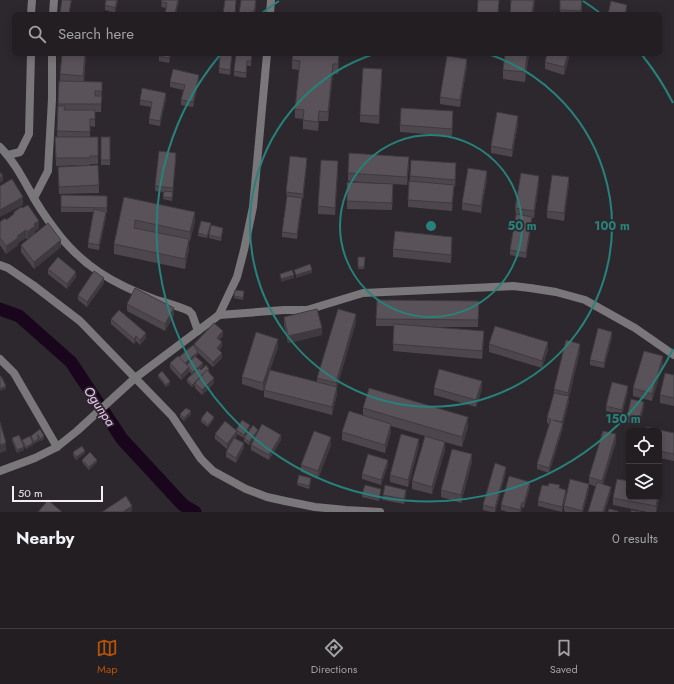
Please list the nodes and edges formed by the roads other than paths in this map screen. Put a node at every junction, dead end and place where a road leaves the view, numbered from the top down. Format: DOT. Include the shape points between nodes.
graph roads {
  1 [pos="32,0"];
  2 [pos="54,0"];
  3 [pos="271,0"];
  4 [pos="31,12"];
  5 [pos="53,12"];
  6 [pos="270,12"];
  7 [pos="31,56"];
  8 [pos="52,56"];
  9 [pos="267,56"];
  10 [pos="0,147"];
  11 [pos="8,155"];
  12 [pos="34,198"];
  13 [pos="0,265"];
  14 [pos="219,315"];
  15 [pos="198,331"];
  16 [pos="674,355"];
  17 [pos="0,358"];
  18 [pos="132,381"];
  19 [pos="57,447"];
  20 [pos="0,471"];
  21 [pos="380,512"];
  1 -- 4 [label="street"];
  2 -- 5 [label="street"];
  3 -- 6 [label="street"];
  7 -- 11 [label="street" via="29,134 20,152"];
  8 -- 12 [label="street" via="48,171"];
  9 -- 14 [label="street" via="253,207 237,277"];
  10 -- 11 [label="street"];
  11 -- 12 [label="street"];
  12 -- 15 [label="street" via="59,235 86,263 128,288 189,311"];
  13 -- 18 [label="street" via="8,268 80,321"];
  14 -- 15 [label="street"];
  14 -- 16 [label="street" via="307,310 363,293 513,286 556,292 585,300 635,328"];
  15 -- 18 [label="street"];
  17 -- 19 [label="street" via="14,373"];
  18 -- 19 [label="street"];
  18 -- 21 [label="street" via="172,416 201,459 213,471 246,489 267,497 315,507"];
  19 -- 20 [label="street"];
}
